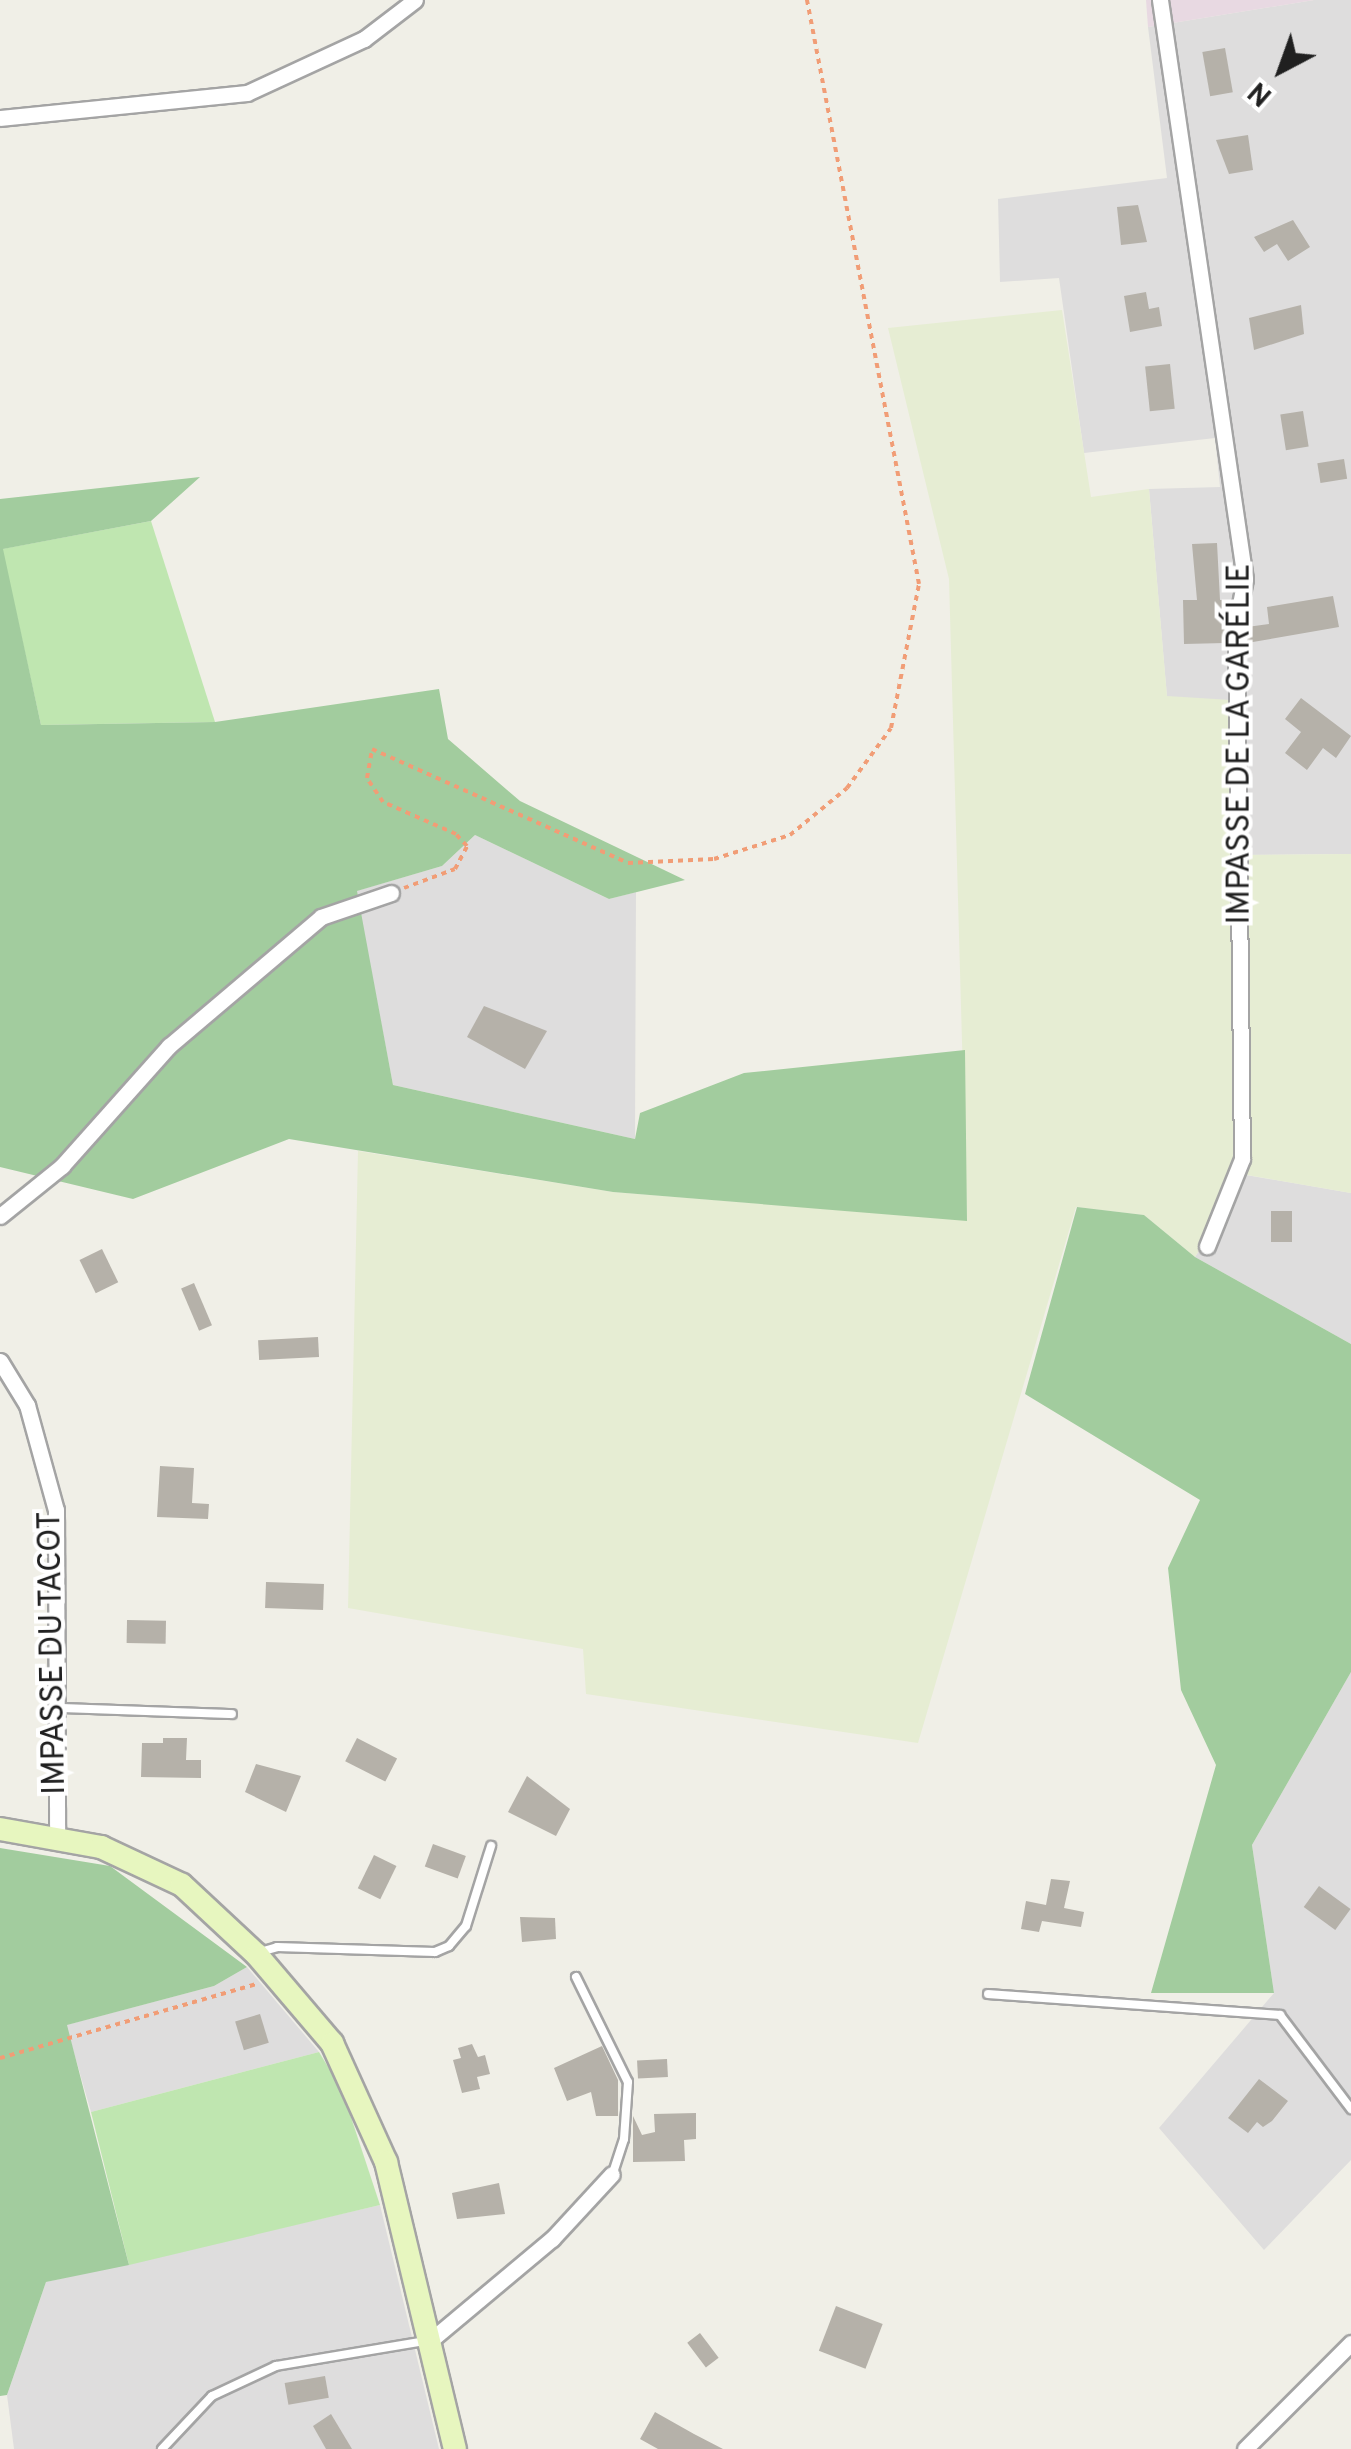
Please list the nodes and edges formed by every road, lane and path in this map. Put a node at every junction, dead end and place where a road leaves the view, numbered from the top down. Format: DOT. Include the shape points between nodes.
graph roads {
  1 [pos="415,0"];
  2 [pos="807,0"];
  3 [pos="1160,0"];
  4 [pos="0,118"];
  5 [pos="391,893"];
  6 [pos="0,1216"];
  7 [pos="1208,1246"];
  8 [pos="0,1361"];
  9 [pos="59,1708"];
  10 [pos="232,1714"];
  11 [pos="0,1828"];
  12 [pos="57,1836"];
  13 [pos="492,1846"];
  14 [pos="264,1963"];
  15 [pos="576,1977"];
  16 [pos="988,1994"];
  17 [pos="0,2058"];
  18 [pos="1351,2109"];
  19 [pos="612,2174"];
  20 [pos="430,2340"];
  21 [pos="1351,2343"];
  22 [pos="162,2449"];
  23 [pos="455,2449"];
  24 [pos="1246,2449"];
  1 -- 4 [label="street" via="364,39 247,93"];
  2 -- 5 [label="path" via="919,584 891,728 846,788 790,836 714,859 628,862 372,749 367,778 383,802 456,834 467,846 455,869"];
  3 -- 7 [label="street, IMPASSE DE LA GARÉLIE" via="1245,578 1236,624 1242,1159"];
  5 -- 6 [label="street" via="321,917 169,1046 62,1166"];
  8 -- 9 [label="street, IMPASSE DU TACOT" via="28,1405 56,1510"];
  9 -- 10 [label="lane"];
  9 -- 12 [label="street, IMPASSE DU TACOT"];
  11 -- 12 [label="main road"];
  12 -- 14 [label="main road" via="154,1868 208,1906"];
  13 -- 14 [label="lane" via="466,1926 449,1946 435,1952 277,1947"];
  14 -- 17 [label="path" via="218,2000 106,2024"];
  14 -- 20 [label="main road" via="332,2043 370,2115"];
  15 -- 19 [label="lane" via="628,2082 624,2140"];
  16 -- 18 [label="lane" via="1280,2016"];
  19 -- 20 [label="street" via="552,2239"];
  20 -- 22 [label="lane" via="276,2366 212,2396"];
  20 -- 23 [label="main road"];
  21 -- 24 [label="street"];
}
